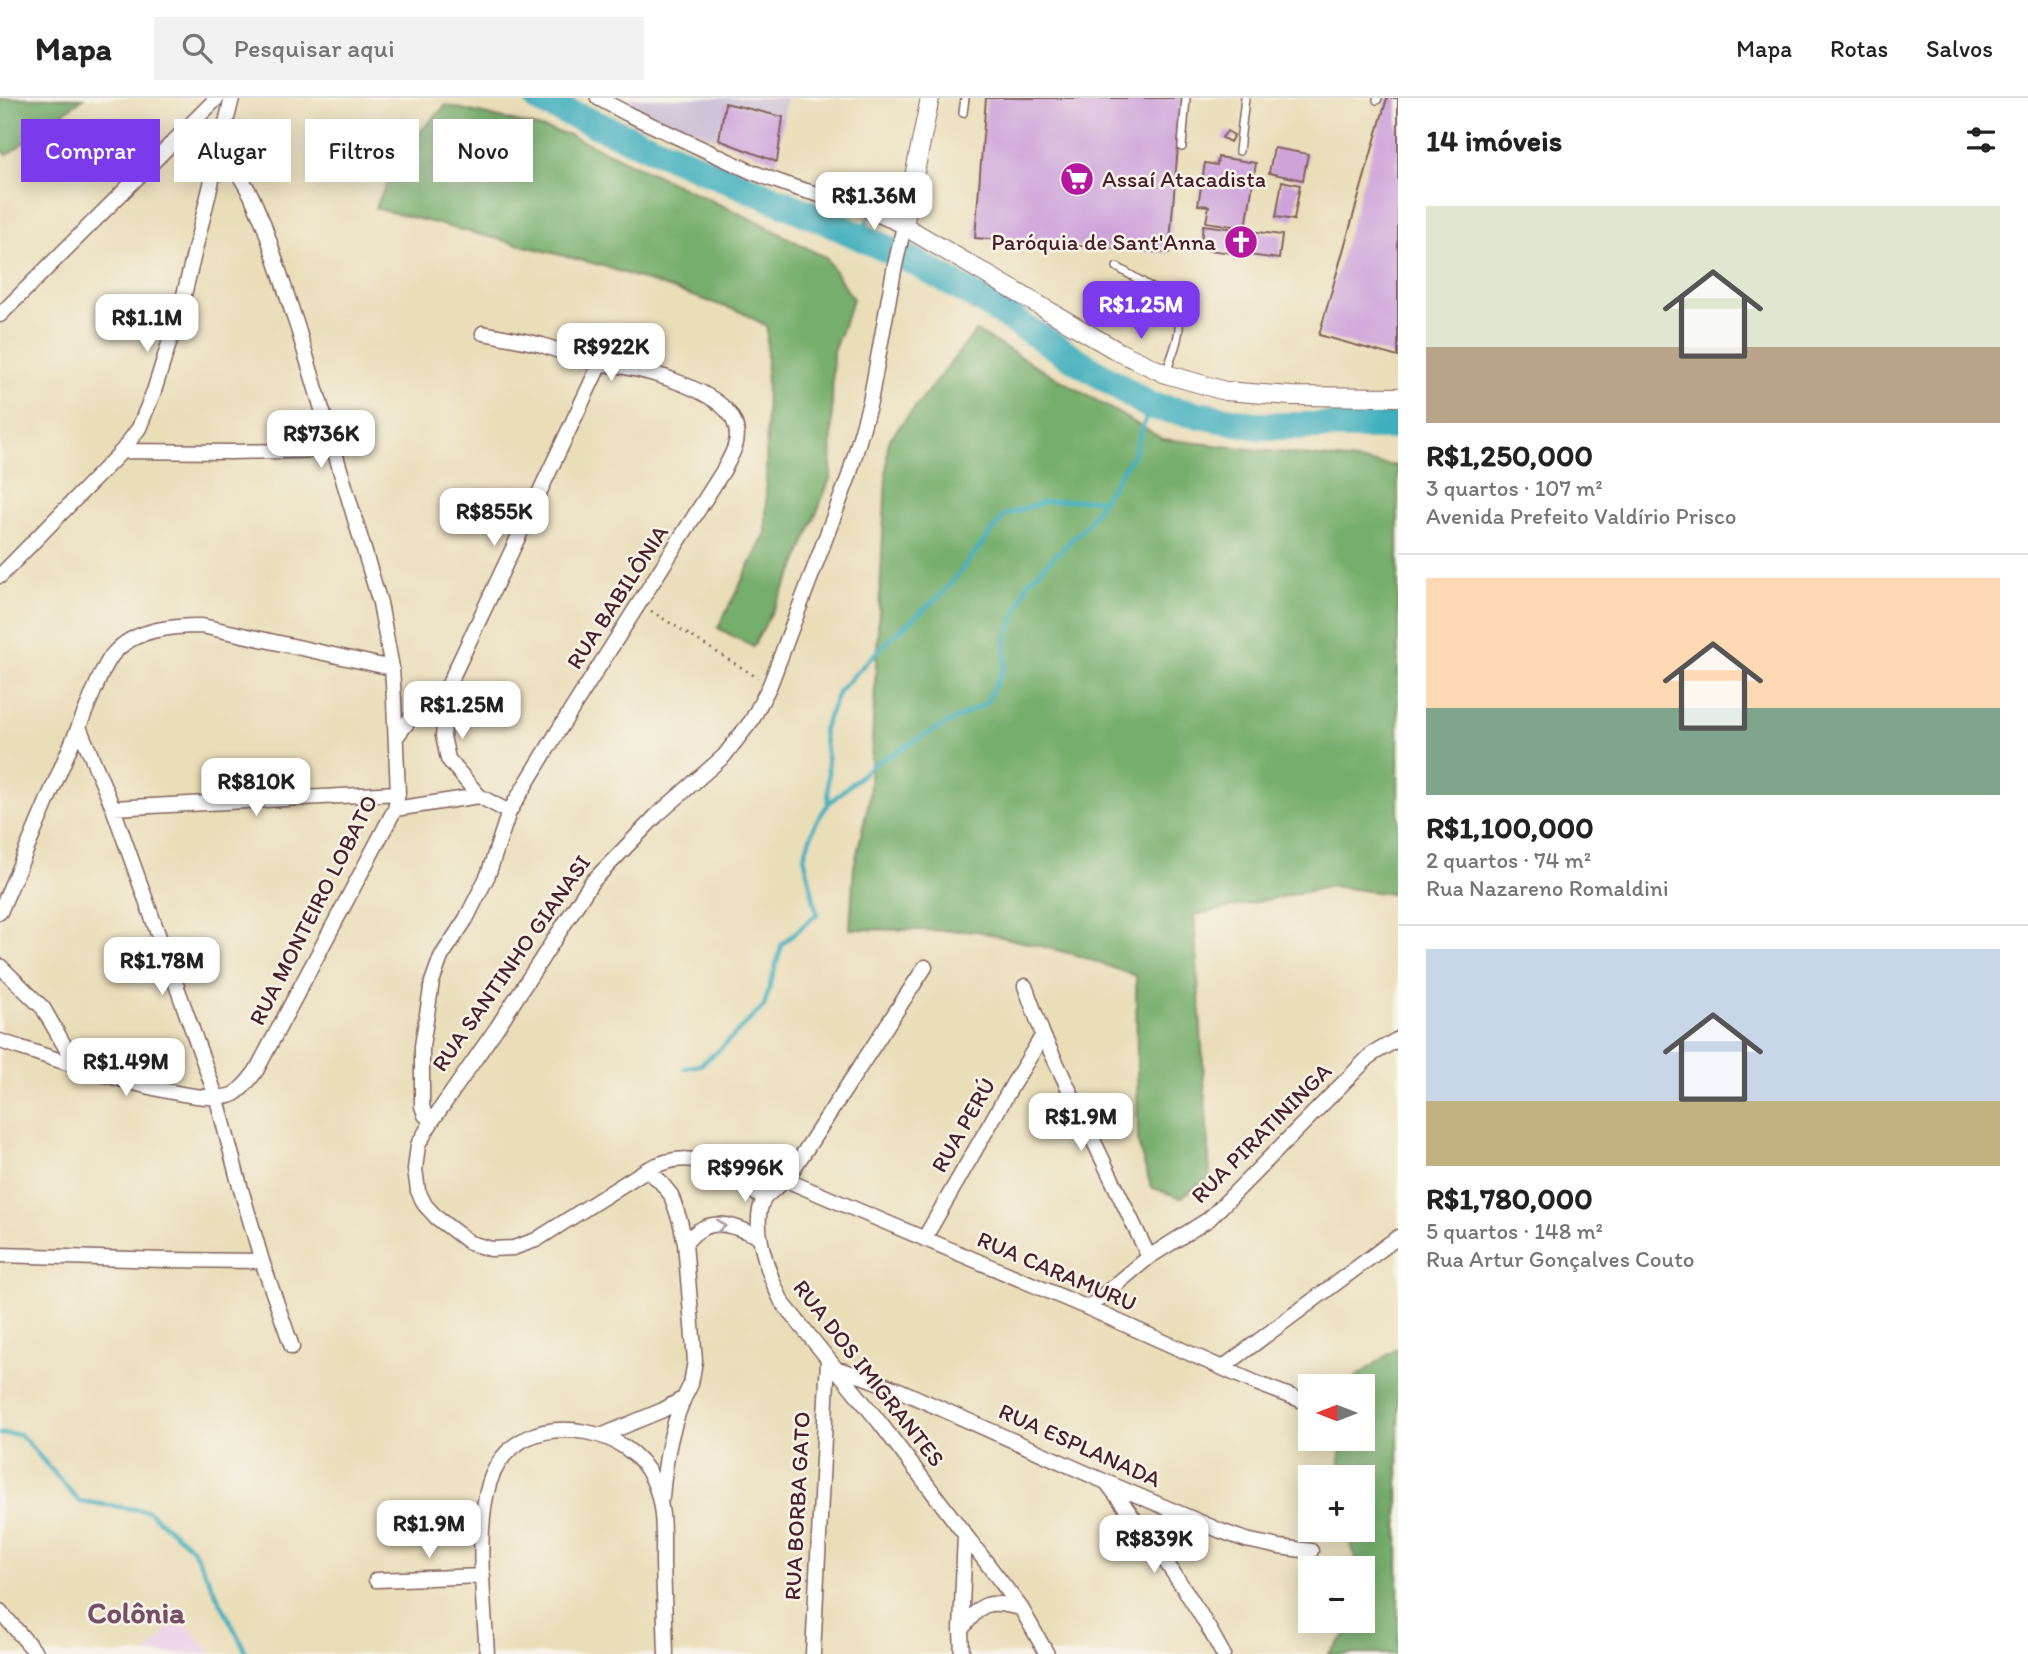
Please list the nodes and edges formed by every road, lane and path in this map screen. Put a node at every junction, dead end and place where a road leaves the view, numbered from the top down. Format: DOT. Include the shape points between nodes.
graph roads {
  1 [pos="217,98"];
  2 [pos="232,98"];
  3 [pos="598,98"];
  4 [pos="930,98"];
  5 [pos="965,98"];
  6 [pos="1186,98"];
  7 [pos="1245,98"];
  8 [pos="963,113"];
  9 [pos="227,119"];
  10 [pos="1182,147"];
  11 [pos="1239,151"];
  12 [pos="212,182"];
  13 [pos="243,182"];
  14 [pos="903,232"];
  15 [pos="1117,267"];
  16 [pos="0,315"];
  17 [pos="483,333"];
  18 [pos="600,364"];
  19 [pos="1166,374"];
  20 [pos="1398,397"];
  21 [pos="334,450"];
  22 [pos="121,452"];
  23 [pos="0,576"];
  24 [pos="639,603"];
  25 [pos="392,668"];
  26 [pos="770,685"];
  27 [pos="448,686"];
  28 [pos="79,727"];
  29 [pos="397,736"];
  30 [pos="398,793"];
  31 [pos="480,796"];
  32 [pos="113,808"];
  33 [pos="395,809"];
  34 [pos="509,812"];
  35 [pos="0,912"];
  36 [pos="0,966"];
  37 [pos="925,967"];
  38 [pos="1025,986"];
  39 [pos="1043,1035"];
  40 [pos="1398,1039"];
  41 [pos="0,1041"];
  42 [pos="75,1064"];
  43 [pos="218,1098"];
  44 [pos="432,1121"];
  45 [pos="646,1170"];
  46 [pos="786,1180"];
  47 [pos="764,1199"];
  48 [pos="760,1237"];
  49 [pos="1398,1237"];
  50 [pos="924,1239"];
  51 [pos="685,1243"];
  52 [pos="0,1255"];
  53 [pos="1149,1257"];
  54 [pos="262,1261"];
  55 [pos="1088,1308"];
  56 [pos="292,1347"];
  57 [pos="831,1364"];
  58 [pos="1222,1368"];
  59 [pos="684,1398"];
  60 [pos="1298,1399"];
  61 [pos="603,1435"];
  62 [pos="1106,1482"];
  63 [pos="662,1506"];
  64 [pos="965,1534"];
  65 [pos="1311,1551"];
  66 [pos="482,1576"];
  67 [pos="376,1580"];
  68 [pos="1021,1608"];
  69 [pos="0,1611"];
  70 [pos="961,1630"];
  71 [pos="37,1654"];
  72 [pos="487,1654"];
  73 [pos="666,1654"];
  74 [pos="813,1654"];
  75 [pos="962,1654"];
  76 [pos="1047,1654"];
  77 [pos="1223,1654"];
  1 -- 16 [label="street"];
  2 -- 9 [label="street"];
  3 -- 14 [label="street" via="752,172 858,206"];
  4 -- 14 [label="street, RUA SANTINHO GIANASI"];
  5 -- 8 [label="lane"];
  6 -- 10 [label="lane"];
  7 -- 11 [label="lane"];
  12 -- 22 [label="street" via="154,391 138,428"];
  13 -- 21 [label="street, RUA MONTEIRO LOBATO" via="264,225"];
  14 -- 19 [label="street"];
  14 -- 26 [label="street, RUA SANTINHO GIANASI" via="870,402 849,476"];
  15 -- 19 [label="lane" via="1171,302 1179,318"];
  17 -- 18 [label="street"];
  18 -- 24 [label="street, RUA BABILÔNIA" via="665,378 712,398 732,418 737,433 736,447"];
  18 -- 27 [label="street"];
  19 -- 20 [label="street" via="1225,391"];
  21 -- 22 [label="street"];
  21 -- 25 [label="street, RUA MONTEIRO LOBATO" via="380,603"];
  22 -- 23 [label="street"];
  24 -- 26 [label="path"];
  24 -- 34 [label="street, RUA BABILÔNIA"];
  25 -- 28 [label="street" via="202,626 177,626 134,639 114,652"];
  25 -- 29 [label="street, RUA MONTEIRO LOBATO"];
  26 -- 44 [label="street, RUA SANTINHO GIANASI" via="752,720 724,756 591,883"];
  27 -- 29 [label="street" via="417,710"];
  27 -- 31 [label="street" via="443,736 448,760"];
  28 -- 32 [label="street"];
  28 -- 35 [label="street"];
  29 -- 30 [label="street, RUA MONTEIRO LOBATO"];
  30 -- 32 [label="street"];
  30 -- 33 [label="street, RUA MONTEIRO LOBATO"];
  31 -- 33 [label="street"];
  31 -- 34 [label="street"];
  32 -- 43 [label="street"];
  33 -- 43 [label="street, RUA MONTEIRO LOBATO" via="256,1071 233,1095"];
  34 -- 44 [label="street, RUA BABILÔNIA" via="488,875 441,957 432,982 422,1046 421,1095 425,1115"];
  36 -- 42 [label="street" via="43,1008"];
  37 -- 46 [label="street"];
  38 -- 39 [label="street"];
  39 -- 50 [label="street, RUA PERÚ"];
  39 -- 53 [label="street"];
  40 -- 53 [label="street, RUA PIRATININGA" via="1371,1055 1209,1219"];
  41 -- 42 [label="street"];
  42 -- 43 [label="street" via="158,1090"];
  43 -- 54 [label="street"];
  44 -- 45 [label="street, RUA SANTINHO GIANASI" via="418,1145 418,1191 425,1205 452,1231 491,1248 513,1248 536,1240"];
  45 -- 47 [label="street, RUA SANTINHO GIANASI" via="662,1161 692,1158"];
  45 -- 51 [label="street" via="671,1195"];
  46 -- 47 [label="street"];
  46 -- 50 [label="street, RUA CARAMURU"];
  47 -- 48 [label="street, RUA DOS IMIGRANTES"];
  51 -- 48 [label="street, one-way" via="712,1225 730,1225"];
  48 -- 57 [label="street, RUA DOS IMIGRANTES" via="782,1302"];
  49 -- 58 [label="street"];
  50 -- 55 [label="street, RUA CARAMURU"];
  51 -- 59 [label="street" via="695,1361"];
  52 -- 54 [label="street"];
  53 -- 55 [label="street, RUA PIRATININGA"];
  54 -- 56 [label="street"];
  55 -- 58 [label="street, RUA CARAMURU"];
  57 -- 62 [label="street, RUA ESPLANADA"];
  57 -- 64 [label="street, RUA DOS IMIGRANTES"];
  57 -- 74 [label="street, RUA BORBA GATO"];
  58 -- 60 [label="street, RUA CARAMURU"];
  59 -- 61 [label="street"];
  59 -- 63 [label="street" via="669,1441"];
  61 -- 63 [label="street" via="642,1462"];
  61 -- 66 [label="street" via="552,1430 533,1434 511,1448 489,1483"];
  62 -- 65 [label="street, RUA ESPLANADA" via="1246,1540"];
  62 -- 77 [label="street" via="1152,1541"];
  63 -- 73 [label="street"];
  64 -- 68 [label="street, RUA DOS IMIGRANTES"];
  64 -- 70 [label="street"];
  66 -- 67 [label="street"];
  66 -- 72 [label="street"];
  68 -- 70 [label="street" via="990,1603 976,1611"];
  68 -- 76 [label="street, RUA DOS IMIGRANTES"];
  69 -- 71 [label="street"];
  70 -- 75 [label="street"];
}
